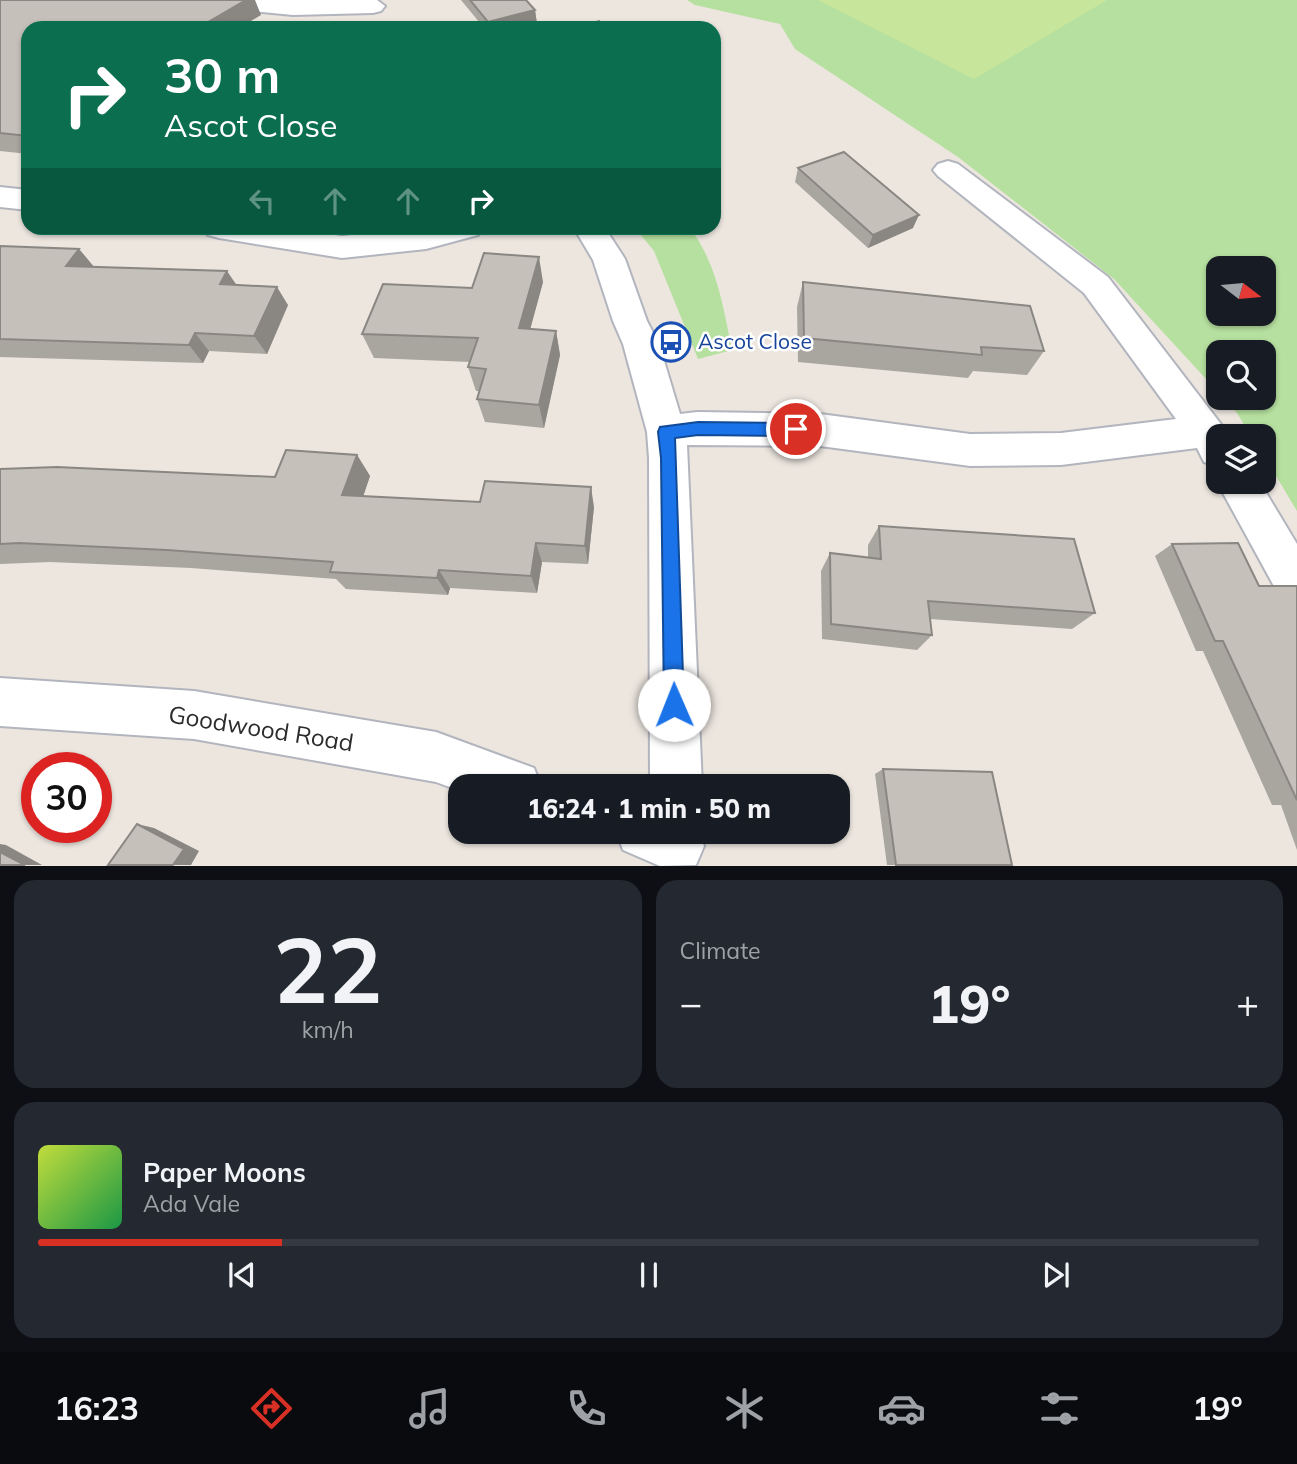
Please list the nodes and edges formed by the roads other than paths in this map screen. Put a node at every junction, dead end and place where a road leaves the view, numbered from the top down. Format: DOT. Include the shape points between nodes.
graph roads {
  1 [pos="211,0"];
  2 [pos="377,11"];
  3 [pos="948,170"];
  4 [pos="0,198"];
  5 [pos="21,200"];
  6 [pos="264,235"];
  7 [pos="438,235"];
  8 [pos="594,235"];
  9 [pos="1206,431"];
  10 [pos="666,432"];
  11 [pos="1206,440"];
  12 [pos="1245,494"];
  13 [pos="1297,584"];
  14 [pos="0,702"];
  15 [pos="483,774"];
  16 [pos="676,774"];
  1 -- 2 [label="street"];
  3 -- 9 [label="street" via="1096,285"];
  4 -- 5 [label="street"];
  6 -- 7 [label="street" via="342,247"];
  8 -- 10 [label="street" via="609,259"];
  10 -- 11 [label="street" via="698,428 820,430 970,450"];
  10 -- 16 [label="street"];
  12 -- 13 [label="street"];
  14 -- 15 [label="street, Goodwood Road" via="194,715 436,757"];
}
